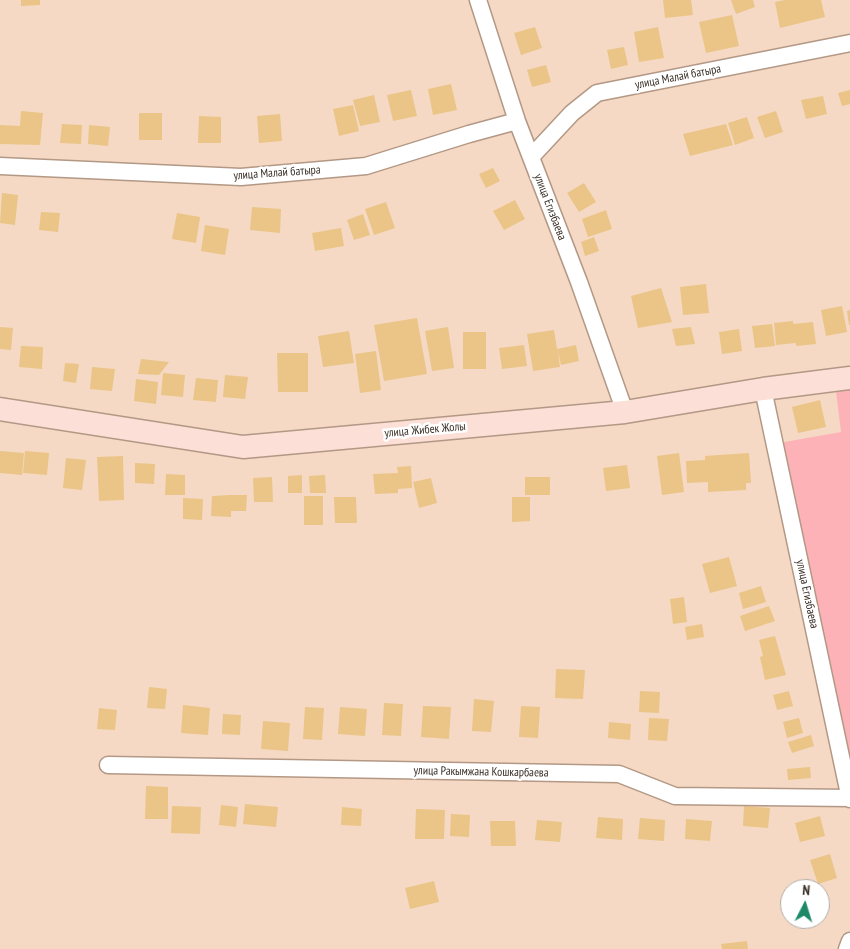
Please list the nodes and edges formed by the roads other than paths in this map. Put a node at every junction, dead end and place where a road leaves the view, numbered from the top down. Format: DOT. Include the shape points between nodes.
graph roads {
  1 [pos="478,0"];
  2 [pos="850,43"];
  3 [pos="516,121"];
  4 [pos="531,158"];
  5 [pos="0,166"];
  6 [pos="850,378"];
  7 [pos="763,389"];
  8 [pos="0,409"];
  9 [pos="625,412"];
  10 [pos="108,765"];
  11 [pos="849,794"];
  12 [pos="850,941"];
  13 [pos="847,949"];
  1 -- 3 [label="street, улица Егизбаева"];
  2 -- 4 [label="street, улица Малай батыра" via="597,93 572,113"];
  3 -- 4 [label="street, улица Егизбаева"];
  3 -- 5 [label="street, улица Малай батыра" via="357,167 241,177"];
  4 -- 9 [label="street, улица Егизбаева"];
  6 -- 7 [label="main road, улица Жибек Жолы"];
  7 -- 9 [label="main road, улица Жибек Жолы"];
  7 -- 11 [label="street, улица Егизбаева"];
  8 -- 9 [label="main road, улица Жибек Жолы" via="243,447"];
  10 -- 11 [label="street, улица Ракымжана Кошкарбаева" via="619,774 675,796"];
  12 -- 13 [label="street"];
}
